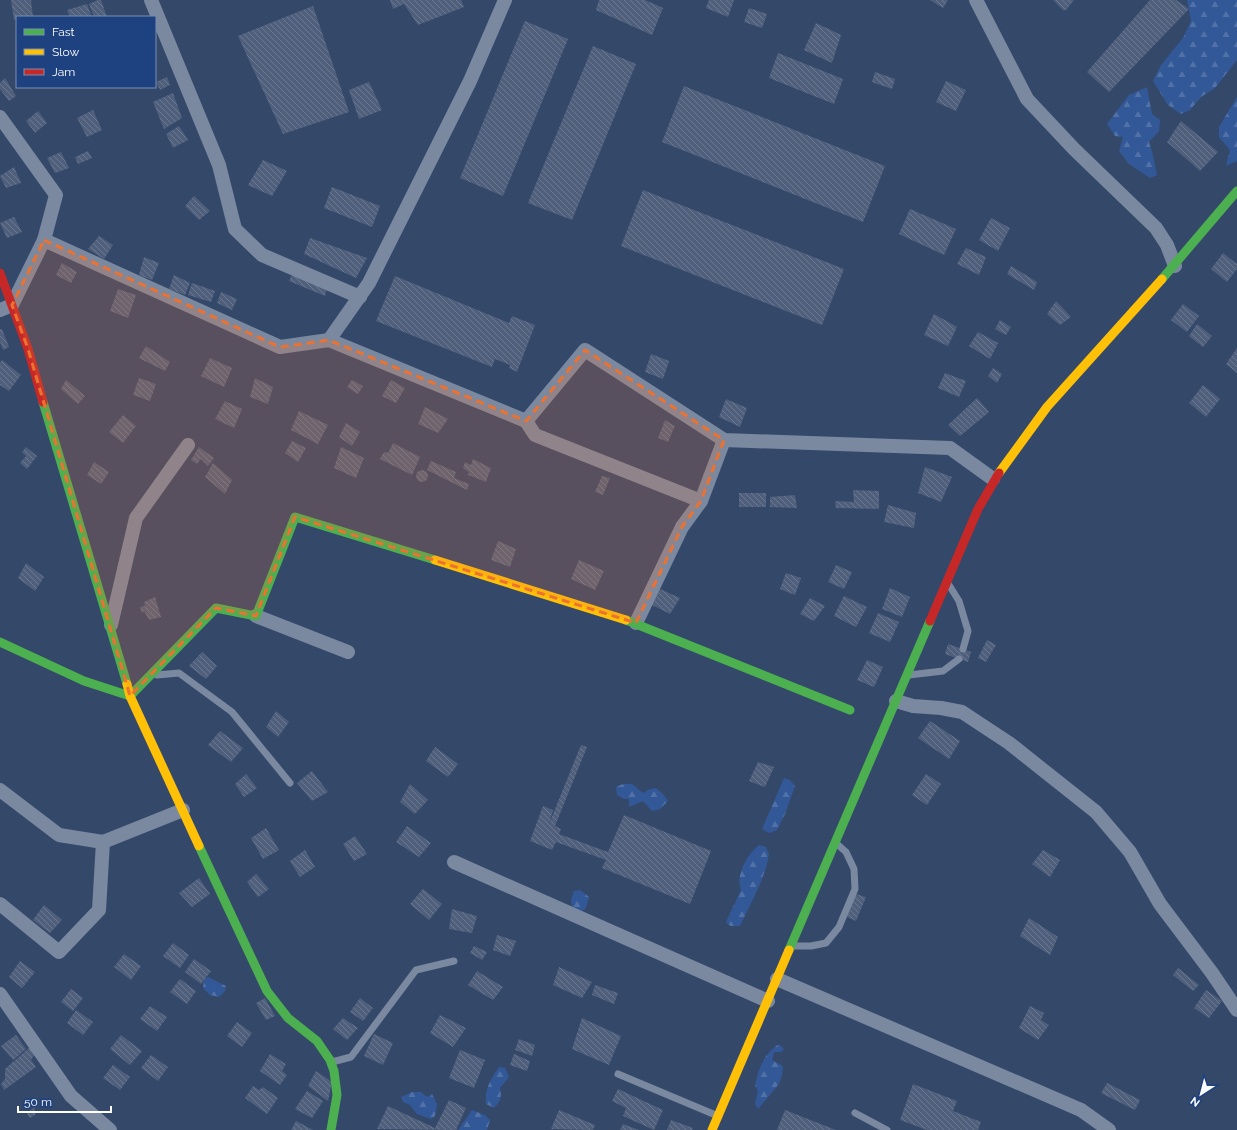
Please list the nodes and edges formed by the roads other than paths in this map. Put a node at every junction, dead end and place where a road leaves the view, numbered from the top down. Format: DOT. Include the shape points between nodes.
graph roads {
  1 [pos="151,0"];
  2 [pos="505,0"];
  3 [pos="977,1"];
  4 [pos="0,117"];
  5 [pos="1237,191"];
  6 [pos="44,240"];
  7 [pos="1174,266"];
  8 [pos="0,273"];
  9 [pos="360,297"];
  10 [pos="6,308"];
  11 [pos="329,340"];
  12 [pos="526,421"];
  13 [pos="724,440"];
  14 [pos="188,445"];
  15 [pos="993,479"];
  16 [pos="701,501"];
  17 [pos="947,582"];
  18 [pos="256,616"];
  19 [pos="636,624"];
  20 [pos="110,628"];
  21 [pos="0,642"];
  22 [pos="963,649"];
  23 [pos="348,652"];
  24 [pos="959,659"];
  25 [pos="907,675"];
  26 [pos="130,696"];
  27 [pos="896,701"];
  28 [pos="850,710"];
  29 [pos="290,783"];
  30 [pos="0,790"];
  31 [pos="183,810"];
  32 [pos="103,842"];
  33 [pos="836,842"];
  34 [pos="454,862"];
  35 [pos="0,904"];
  36 [pos="791,946"];
  37 [pos="454,960"];
  38 [pos="777,979"];
  39 [pos="0,994"];
  40 [pos="768,1001"];
  41 [pos="1237,1010"];
  42 [pos="331,1062"];
  43 [pos="618,1074"];
  44 [pos="855,1114"];
  45 [pos="718,1116"];
  46 [pos="110,1130"];
  47 [pos="331,1130"];
  48 [pos="712,1130"];
  49 [pos="887,1130"];
  50 [pos="1109,1130"];
  1 -- 9 [label="street" via="219,165 235,230 262,255"];
  2 -- 9 [label="street" via="470,81"];
  3 -- 7 [label="street" via="1027,99 1074,149 1156,228 1167,245"];
  4 -- 6 [label="street" via="56,195"];
  5 -- 7 [label="street"];
  6 -- 10 [label="street"];
  6 -- 11 [label="street" via="280,346"];
  7 -- 15 [label="street" via="1078,370 1015,447"];
  8 -- 10 [label="street"];
  9 -- 11 [label="street"];
  10 -- 20 [label="street" via="28,349"];
  11 -- 12 [label="street"];
  12 -- 13 [label="street" via="585,350"];
  12 -- 16 [label="street" via="535,434"];
  13 -- 15 [label="street" via="950,448"];
  13 -- 16 [label="street"];
  14 -- 20 [label="street" via="136,518"];
  15 -- 17 [label="street"];
  16 -- 19 [label="street" via="682,527"];
  17 -- 22 [label="lane" via="959,601 968,631"];
  17 -- 25 [label="street"];
  18 -- 19 [label="street" via="295,517"];
  18 -- 23 [label="street"];
  18 -- 26 [label="street" via="216,608"];
  19 -- 28 [label="street"];
  20 -- 26 [label="street"];
  21 -- 26 [label="street" via="84,682"];
  24 -- 25 [label="lane" via="943,671"];
  25 -- 27 [label="street"];
  26 -- 29 [label="lane" via="151,675 179,673 232,712"];
  26 -- 31 [label="street"];
  27 -- 33 [label="street"];
  27 -- 41 [label="street" via="913,706 962,712 1009,743 1096,812 1130,852 1160,904"];
  30 -- 32 [label="street" via="59,835"];
  31 -- 32 [label="street"];
  31 -- 42 [label="street" via="261,981 273,1001 290,1020 318,1042"];
  32 -- 35 [label="street" via="99,910 59,952"];
  33 -- 36 [label="street"];
  33 -- 36 [label="lane" via="846,852 854,869 855,889 839,927 826,943"];
  34 -- 40 [label="street"];
  36 -- 38 [label="street"];
  37 -- 42 [label="lane" via="416,970 350,1057"];
  38 -- 40 [label="street"];
  38 -- 50 [label="street" via="1081,1110"];
  39 -- 46 [label="street" via="71,1096"];
  40 -- 45 [label="street"];
  42 -- 47 [label="street" via="337,1087"];
  43 -- 45 [label="lane"];
  44 -- 49 [label="lane"];
  45 -- 48 [label="street"];
}
